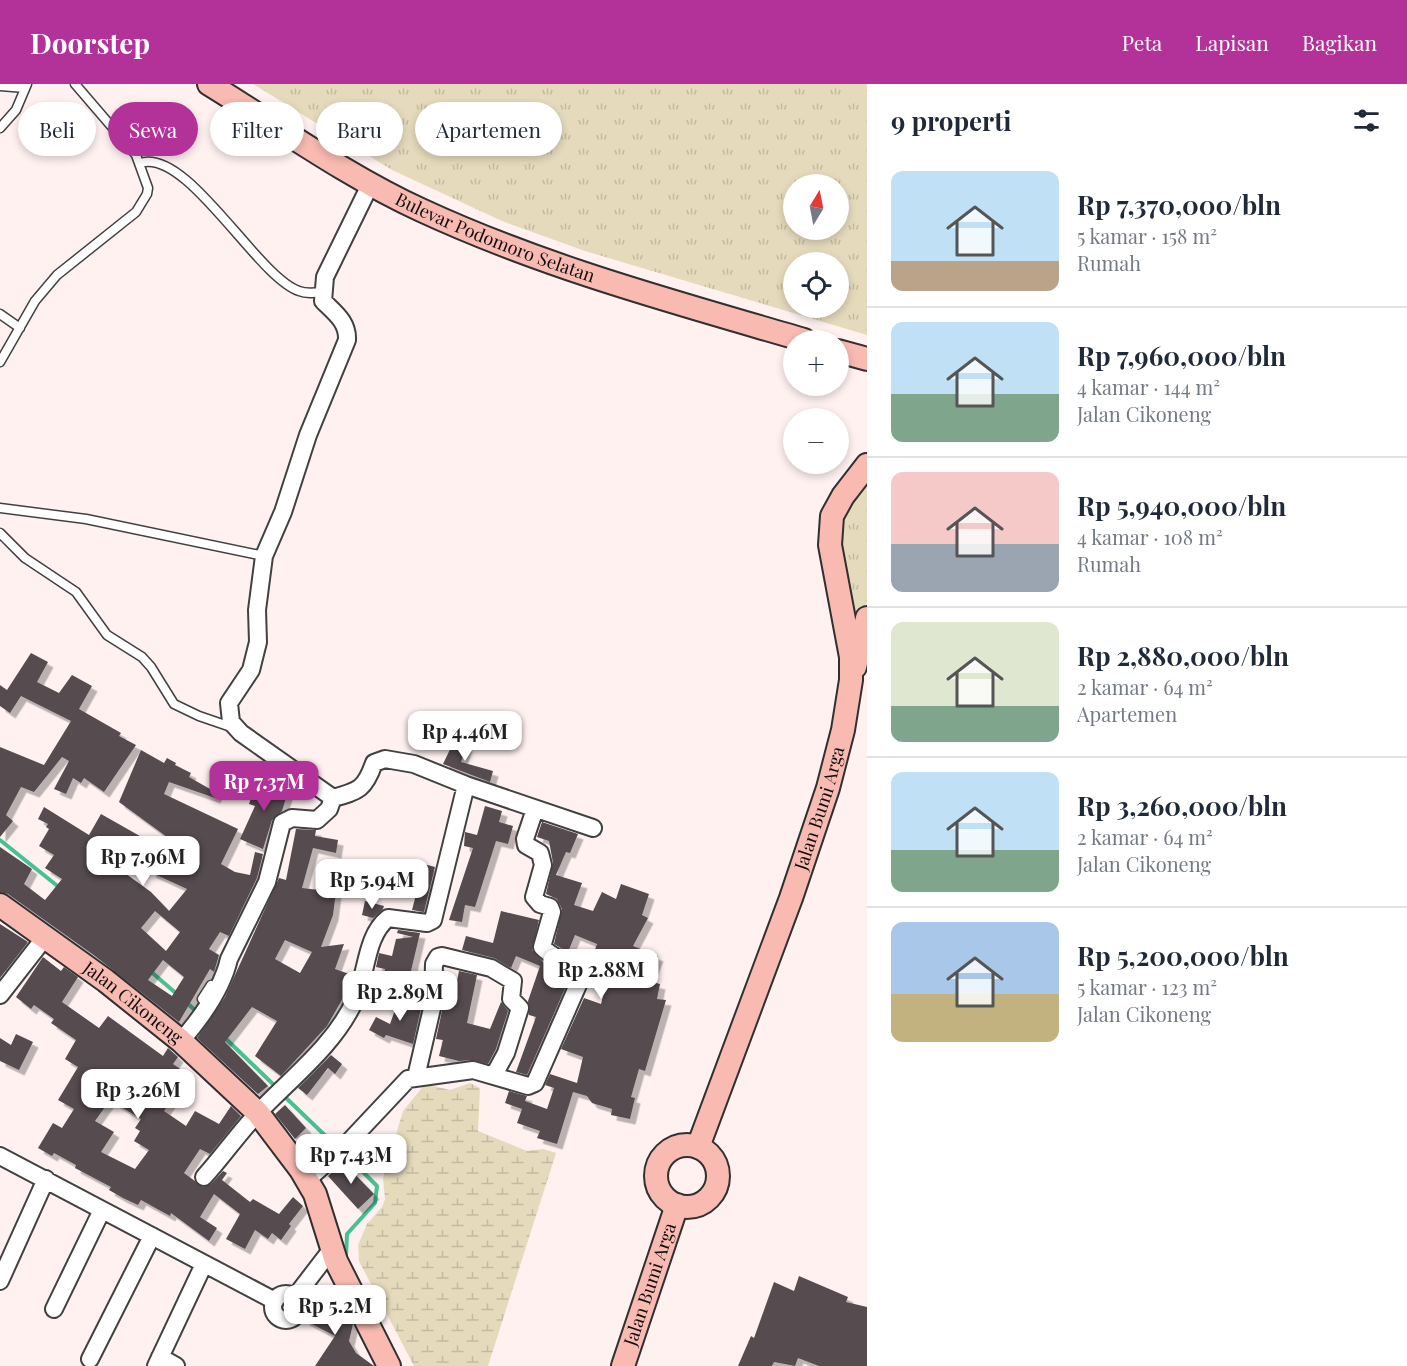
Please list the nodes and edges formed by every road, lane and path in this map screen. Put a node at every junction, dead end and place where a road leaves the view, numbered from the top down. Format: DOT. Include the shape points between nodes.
graph roads {
  1 [pos="75,84"];
  2 [pos="209,84"];
  3 [pos="0,86"];
  4 [pos="26,86"];
  5 [pos="0,128"];
  6 [pos="140,163"];
  7 [pos="371,183"];
  8 [pos="322,292"];
  9 [pos="0,314"];
  10 [pos="20,328"];
  11 [pos="783,334"];
  12 [pos="849,354"];
  13 [pos="867,359"];
  14 [pos="0,362"];
  15 [pos="867,465"];
  16 [pos="0,508"];
  17 [pos="0,533"];
  18 [pos="264,556"];
  19 [pos="867,618"];
  20 [pos="851,680"];
  21 [pos="237,729"];
  22 [pos="466,785"];
  23 [pos="333,798"];
  24 [pos="535,809"];
  25 [pos="593,828"];
  26 [pos="0,905"];
  27 [pos="46,936"];
  28 [pos="211,985"];
  29 [pos="0,995"];
  30 [pos="204,1011"];
  31 [pos="181,1041"];
  32 [pos="494,1075"];
  33 [pos="416,1077"];
  34 [pos="258,1113"];
  35 [pos="698,1147"];
  36 [pos="0,1158"];
  37 [pos="204,1177"];
  38 [pos="46,1179"];
  39 [pos="307,1180"];
  40 [pos="677,1205"];
  41 [pos="102,1210"];
  42 [pos="152,1236"];
  43 [pos="331,1250"];
  44 [pos="204,1264"];
  45 [pos="0,1281"];
  46 [pos="295,1297"];
  47 [pos="275,1301"];
  48 [pos="54,1309"];
  49 [pos="90,1359"];
  50 [pos="158,1362"];
  51 [pos="176,1366"];
  52 [pos="389,1366"];
  53 [pos="623,1366"];
  1 -- 6 [label="lane" via="118,131"];
  2 -- 7 [label="street, Bulevar Podomoro Selatan"];
  3 -- 4 [label="lane"];
  4 -- 5 [label="lane" via="16,110"];
  6 -- 8 [label="lane" via="155,162 174,171 214,207 285,284 307,294"];
  6 -- 10 [label="lane" via="148,188 136,212 57,275 35,301"];
  7 -- 8 [label="street" via="325,277"];
  7 -- 11 [label="street, Bulevar Podomoro Selatan" via="418,209 510,249"];
  8 -- 18 [label="street" via="322,301 348,330 347,340"];
  9 -- 10 [label="lane"];
  10 -- 14 [label="lane"];
  12 -- 13 [label="street"];
  15 -- 20 [label="street, Jalan Bumi Arga" via="832,516 830,545 851,657"];
  16 -- 18 [label="lane" via="86,519"];
  17 -- 21 [label="lane" via="25,558 76,592 107,635 151,667 174,704"];
  18 -- 21 [label="street" via="257,610 258,642 251,670 229,703 231,722"];
  19 -- 20 [label="street"];
  20 -- 35 [label="street, Jalan Bumi Arga" via="843,730 820,810"];
  21 -- 23 [label="street"];
  22 -- 23 [label="street" via="414,764 385,759 374,763 358,791"];
  22 -- 24 [label="street"];
  22 -- 34 [label="street" via="433,920 427,923 388,918 378,925 352,1006 323,1046"];
  23 -- 30 [label="street" via="329,809 317,820 292,818 282,824 267,882"];
  24 -- 25 [label="street"];
  24 -- 32 [label="street" via="525,839 526,845 540,853 543,865 534,897 552,912 542,946 580,971 581,978 533,1086"];
  26 -- 27 [label="street, Jalan Cikoneng"];
  27 -- 29 [label="street"];
  27 -- 31 [label="street, Jalan Cikoneng"];
  28 -- 30 [label="lane" via="202,999"];
  30 -- 31 [label="street"];
  31 -- 34 [label="street, Jalan Cikoneng"];
  32 -- 33 [label="street" via="473,1070"];
  32 -- 33 [label="street" via="506,1053 520,1008 511,999 513,981 491,968 442,956 434,964 433,1004"];
  33 -- 39 [label="street" via="408,1079"];
  34 -- 37 [label="street"];
  34 -- 39 [label="street, Jalan Cikoneng"];
  35 -- 40 [label="street" via="713,1159 717,1168 716,1188 703,1203"];
  35 -- 40 [label="street" via="674,1148 659,1161 659,1190"];
  36 -- 38 [label="street"];
  38 -- 41 [label="street"];
  38 -- 45 [label="street"];
  39 -- 43 [label="street, Jalan Cikoneng" via="315,1194"];
  40 -- 53 [label="street, Jalan Bumi Arga"];
  41 -- 42 [label="street"];
  41 -- 48 [label="street"];
  42 -- 44 [label="street"];
  42 -- 49 [label="street"];
  43 -- 46 [label="street"];
  43 -- 52 [label="street, Jalan Cikoneng"];
  44 -- 47 [label="street"];
  44 -- 50 [label="street"];
  46 -- 47 [label="street" via="284,1294"];
  46 -- 47 [label="street" via="298,1313 289,1320 274,1313"];
  50 -- 51 [label="street"];
}
